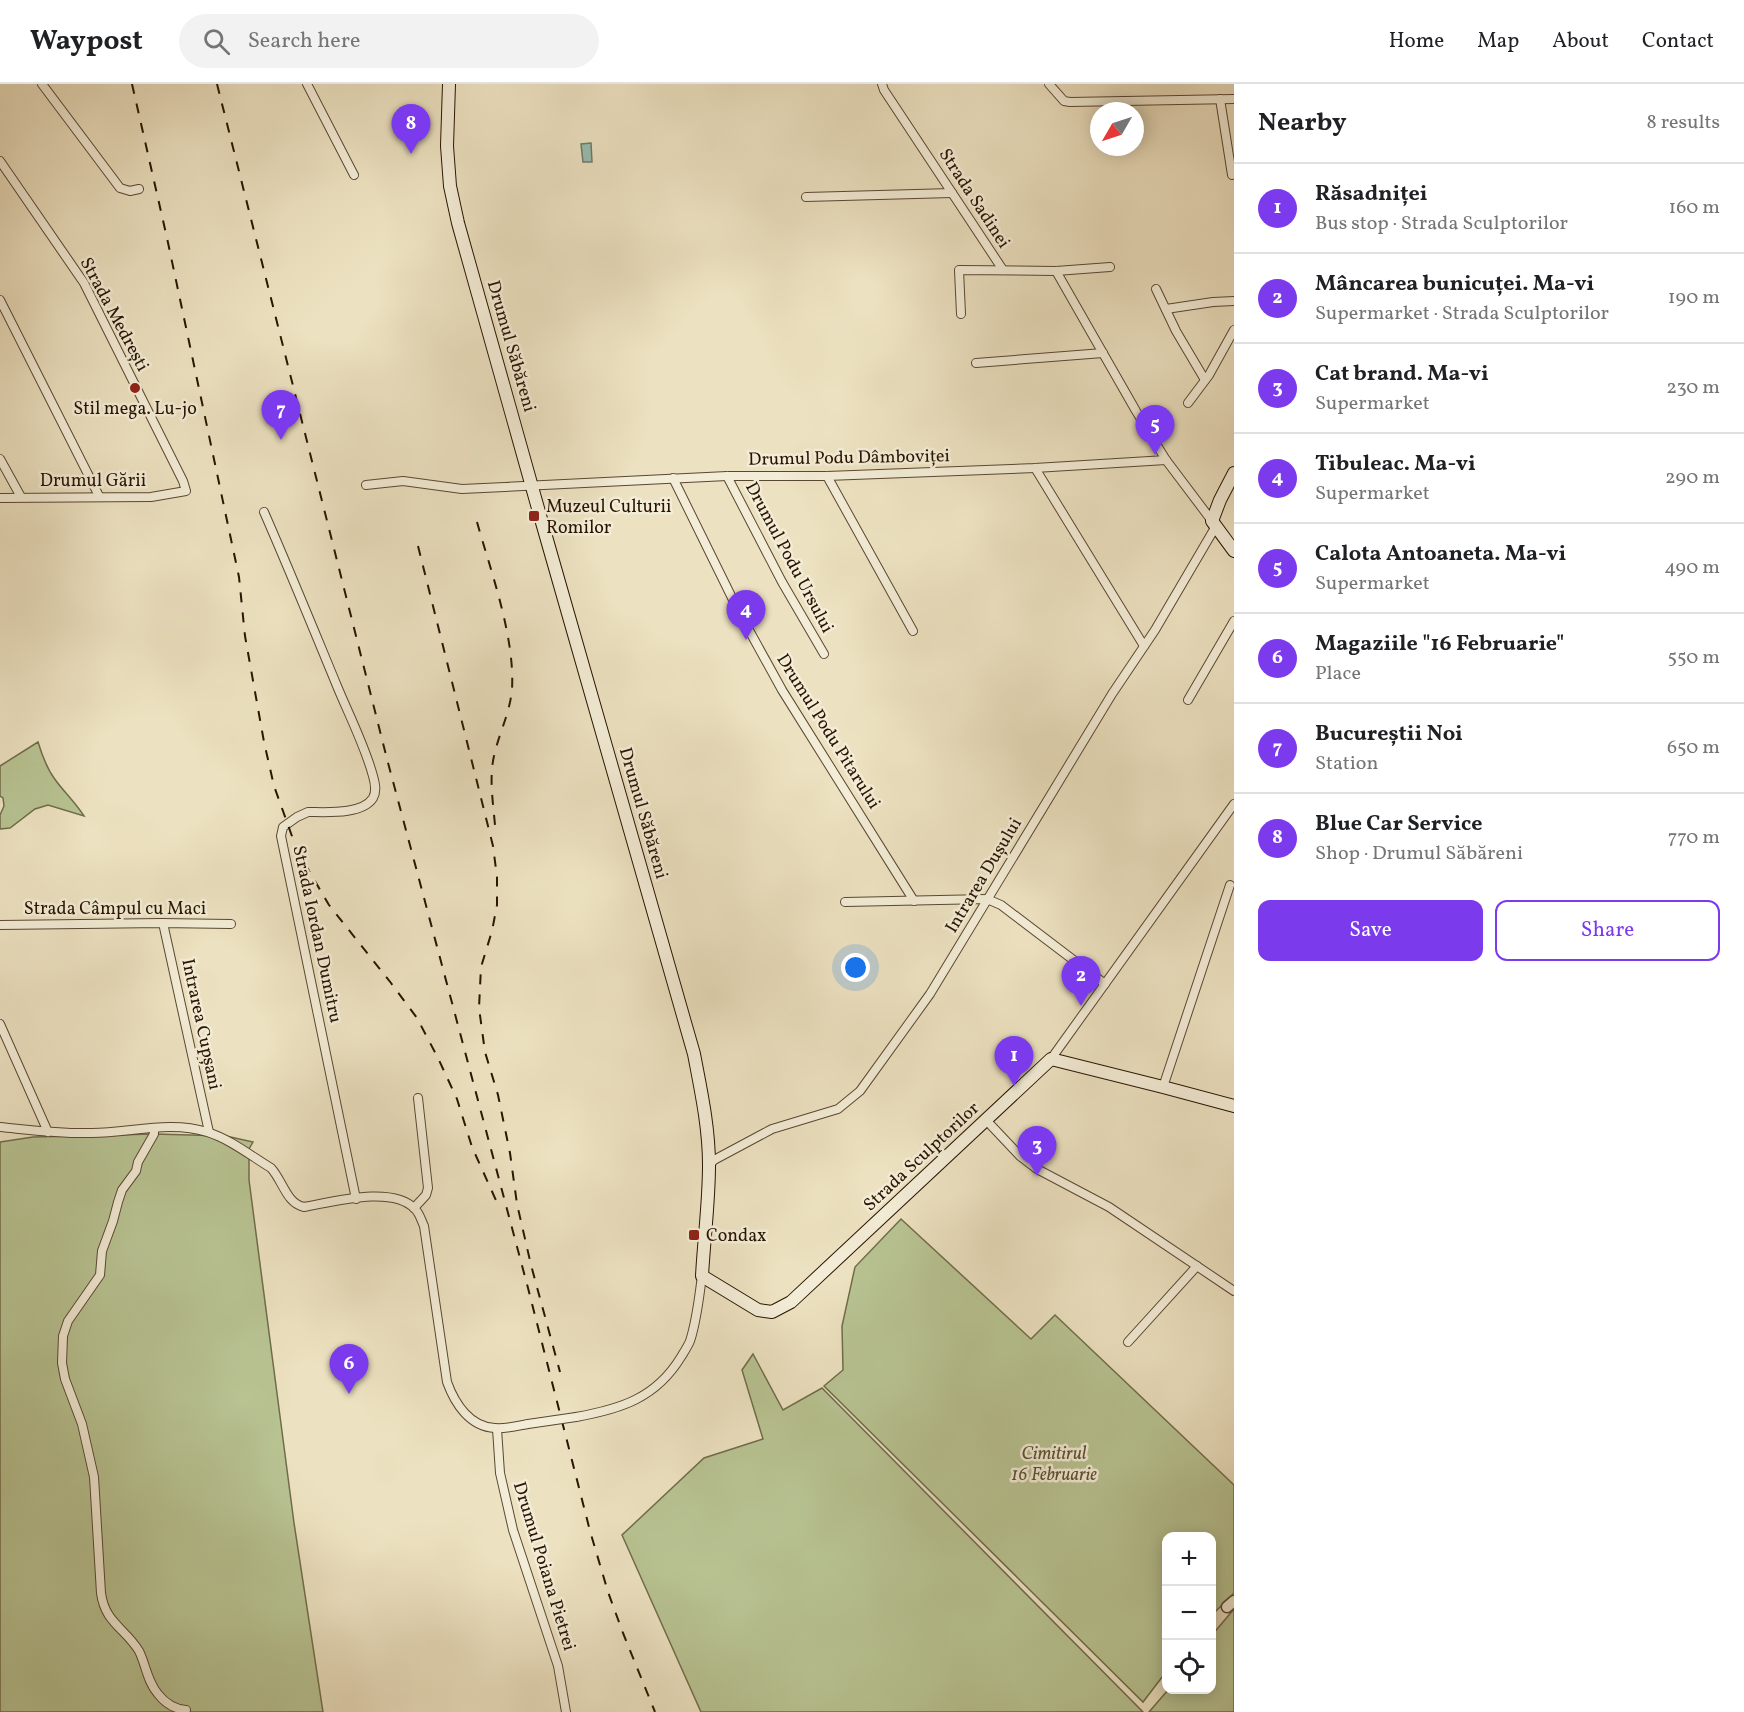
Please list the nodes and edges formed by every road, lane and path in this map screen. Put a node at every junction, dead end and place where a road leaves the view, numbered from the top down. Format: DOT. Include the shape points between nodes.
graph roads {
  1 [pos="42,84"];
  2 [pos="307,84"];
  3 [pos="449,84"];
  4 [pos="882,84"];
  5 [pos="1050,84"];
  6 [pos="1220,99"];
  7 [pos="1234,99"];
  8 [pos="0,161"];
  9 [pos="354,175"];
  10 [pos="1232,175"];
  11 [pos="139,189"];
  12 [pos="952,193"];
  13 [pos="806,197"];
  14 [pos="1110,267"];
  15 [pos="1003,270"];
  16 [pos="1056,271"];
  17 [pos="1156,289"];
  18 [pos="0,300"];
  19 [pos="1234,301"];
  20 [pos="1166,309"];
  21 [pos="961,314"];
  22 [pos="1234,330"];
  23 [pos="1103,353"];
  24 [pos="976,363"];
  25 [pos="1205,380"];
  26 [pos="1188,403"];
  27 [pos="0,459"];
  28 [pos="1166,460"];
  29 [pos="1035,468"];
  30 [pos="1234,473"];
  31 [pos="727,476"];
  32 [pos="828,476"];
  33 [pos="673,478"];
  34 [pos="366,485"];
  35 [pos="532,486"];
  36 [pos="186,491"];
  37 [pos="99,496"];
  38 [pos="21,497"];
  39 [pos="0,498"];
  40 [pos="264,512"];
  41 [pos="1214,524"];
  42 [pos="1234,551"];
  43 [pos="1234,621"];
  44 [pos="913,631"];
  45 [pos="1144,646"];
  46 [pos="825,654"];
  47 [pos="1188,700"];
  48 [pos="1234,804"];
  49 [pos="1230,885"];
  50 [pos="987,899"];
  51 [pos="915,901"];
  52 [pos="845,902"];
  53 [pos="164,923"];
  54 [pos="231,924"];
  55 [pos="0,925"];
  56 [pos="1105,984"];
  57 [pos="0,1023"];
  58 [pos="1051,1059"];
  59 [pos="1163,1087"];
  60 [pos="418,1098"];
  61 [pos="1234,1106"];
  62 [pos="986,1120"];
  63 [pos="0,1127"];
  64 [pos="154,1128"];
  65 [pos="48,1132"];
  66 [pos="209,1132"];
  67 [pos="709,1166"];
  68 [pos="356,1198"];
  69 [pos="414,1208"];
  70 [pos="1197,1266"];
  71 [pos="702,1276"];
  72 [pos="1234,1291"];
  73 [pos="1128,1342"];
  74 [pos="497,1429"];
  75 [pos="186,1710"];
  76 [pos="566,1712"];
  1 -- 11 [label="street" via="120,188"];
  2 -- 9 [label="street"];
  3 -- 35 [label="main road, Drumul Săbăreni" via="450,186"];
  4 -- 12 [label="street, Strada Sadinei"];
  5 -- 6 [label="street" via="1064,101 1070,102"];
  6 -- 7 [label="street"];
  6 -- 10 [label="street"];
  8 -- 36 [label="street, Strada Medrești" via="84,283"];
  12 -- 13 [label="street"];
  12 -- 15 [label="street, Strada Sadinei"];
  14 -- 16 [label="street, Strada Sadinei"];
  15 -- 16 [label="street, Strada Sadinei"];
  15 -- 21 [label="street" via="959,270"];
  16 -- 23 [label="street"];
  17 -- 20 [label="street"];
  18 -- 37 [label="street"];
  19 -- 20 [label="street"];
  20 -- 25 [label="street"];
  22 -- 25 [label="street"];
  23 -- 24 [label="street"];
  23 -- 28 [label="street"];
  25 -- 26 [label="street"];
  27 -- 38 [label="street"];
  28 -- 29 [label="street, Drumul Podu Dâmboviței"];
  28 -- 41 [label="street"];
  29 -- 32 [label="street, Drumul Podu Dâmboviței"];
  29 -- 45 [label="street"];
  30 -- 41 [label="main road" via="1220,500"];
  31 -- 32 [label="street, Drumul Podu Dâmboviței"];
  31 -- 33 [label="street, Drumul Podu Dâmboviței"];
  31 -- 46 [label="street, Drumul Podu Ursului"];
  32 -- 44 [label="street"];
  33 -- 35 [label="street, Drumul Podu Dâmboviței"];
  33 -- 51 [label="street, Drumul Podu Pitarului" via="782,690"];
  34 -- 35 [label="street" via="404,481 462,489"];
  35 -- 67 [label="main road, Drumul Săbăreni" via="694,1054 704,1101"];
  36 -- 37 [label="street, Drumul Gării" via="156,497"];
  37 -- 38 [label="street, Drumul Gării"];
  38 -- 39 [label="street, Drumul Gării"];
  40 -- 68 [label="street, Strada Iordan Dumitru" via="356,731 375,786 372,800 360,808 308,812 281,831"];
  41 -- 42 [label="main road"];
  41 -- 45 [label="street, Intrarea Dușului"];
  43 -- 47 [label="street"];
  45 -- 50 [label="street, Intrarea Dușului"];
  48 -- 56 [label="street, Strada Sculptorilor"];
  49 -- 59 [label="street"];
  50 -- 51 [label="street"];
  50 -- 56 [label="street" via="1001,905"];
  50 -- 67 [label="street, Intrarea Dușului" via="930,994 860,1091 838,1109 772,1129"];
  51 -- 52 [label="street"];
  53 -- 54 [label="street, Strada Câmpul cu Maci"];
  53 -- 55 [label="street, Strada Câmpul cu Maci"];
  53 -- 66 [label="street, Intrarea Cupșani"];
  56 -- 58 [label="street, Strada Sculptorilor"];
  57 -- 65 [label="street"];
  58 -- 59 [label="main road"];
  58 -- 62 [label="main road, Strada Sculptorilor"];
  59 -- 61 [label="main road"];
  60 -- 69 [label="street" via="428,1188 422,1202"];
  62 -- 70 [label="street" via="1037,1169 1109,1207"];
  62 -- 71 [label="main road, Strada Sculptorilor" via="791,1302 772,1312 758,1310"];
  63 -- 65 [label="street"];
  64 -- 65 [label="street"];
  64 -- 66 [label="street"];
  64 -- 75 [label="street" via="136,1171 117,1202 102,1251 100,1275 68,1321 62,1363 94,1477 104,1610 139,1652 158,1695 175,1708"];
  66 -- 68 [label="street" via="271,1168 299,1206"];
  67 -- 71 [label="main road, Drumul Săbăreni"];
  68 -- 69 [label="street" via="392,1197"];
  69 -- 74 [label="street" via="424,1226 450,1391 473,1421"];
  70 -- 72 [label="street"];
  70 -- 73 [label="street"];
  71 -- 74 [label="street, Drumul Săbăreni, bridge" via="690,1342 658,1386 609,1411"];
  74 -- 76 [label="street, Drumul Poiana Pietrei" via="500,1473 513,1530 558,1666"];
}
